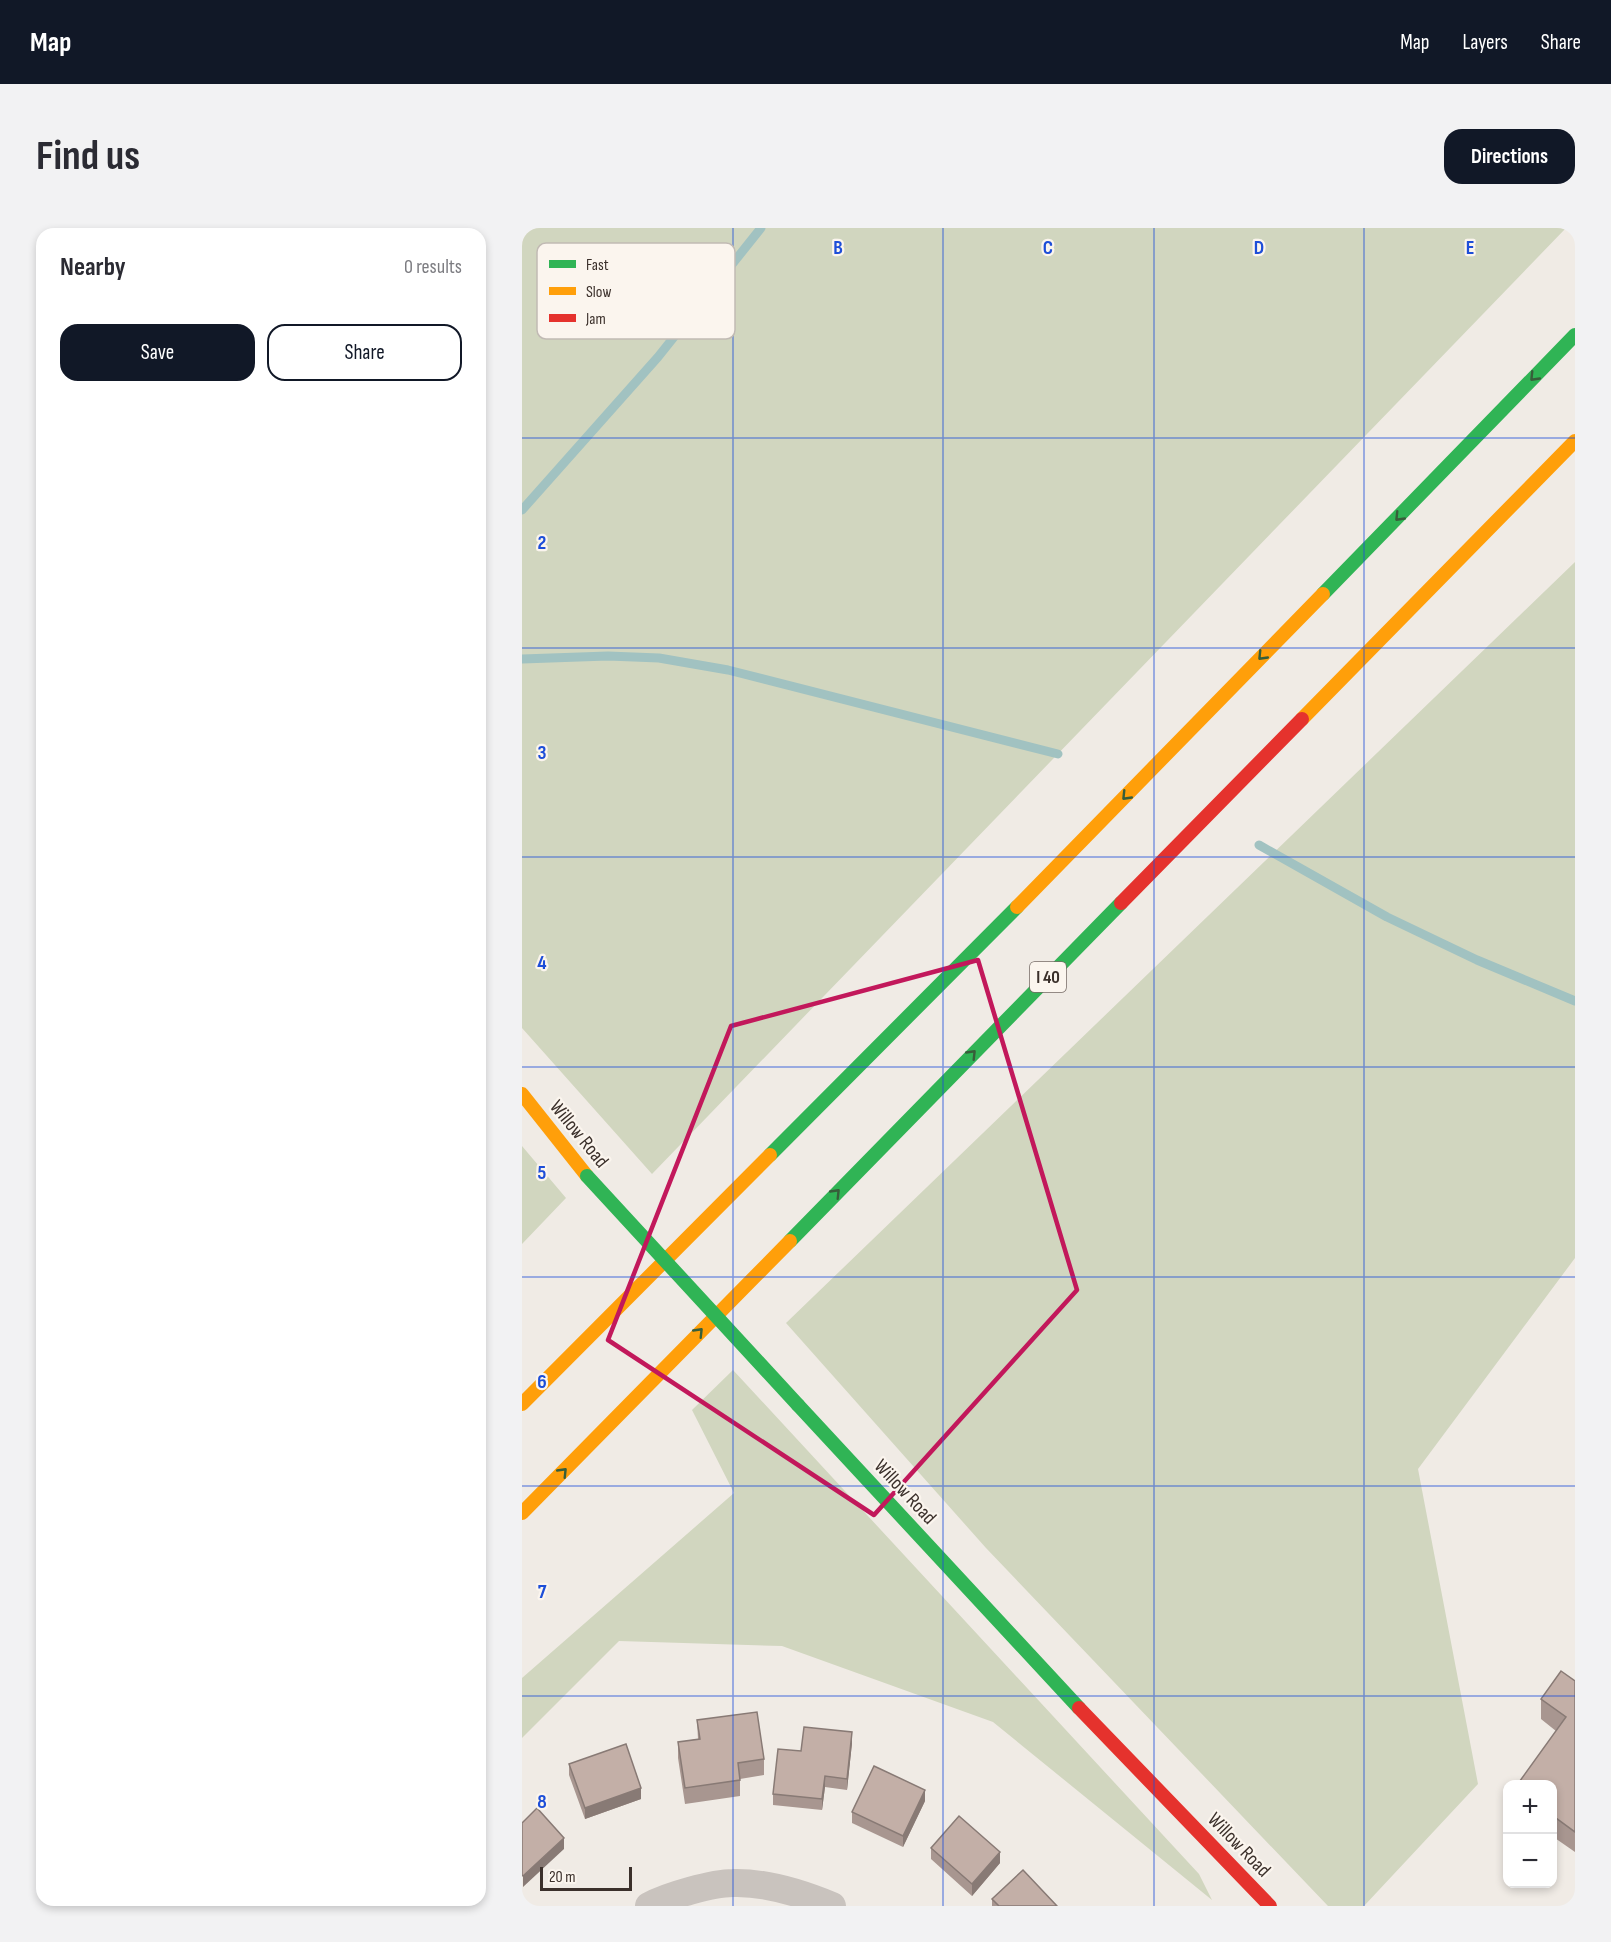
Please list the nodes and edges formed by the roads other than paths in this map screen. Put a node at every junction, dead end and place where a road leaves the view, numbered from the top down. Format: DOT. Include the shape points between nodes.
graph roads {
  1 [pos="1575,335"];
  2 [pos="1575,441"];
  3 [pos="522,1094"];
  4 [pos="522,1404"];
  5 [pos="522,1513"];
  6 [pos="649,1906"];
  7 [pos="832,1906"];
  8 [pos="1270,1906"];
  1 -- 4 [label="main road, one-way" via="1106,817"];
  5 -- 2 [label="main road, I 40, one-way"];
  3 -- 8 [label="main road, Willow Road, bridge" via="587,1176 1015,1641"];
  6 -- 7 [label="street" via="664,1898 733,1882 801,1893"];
}
